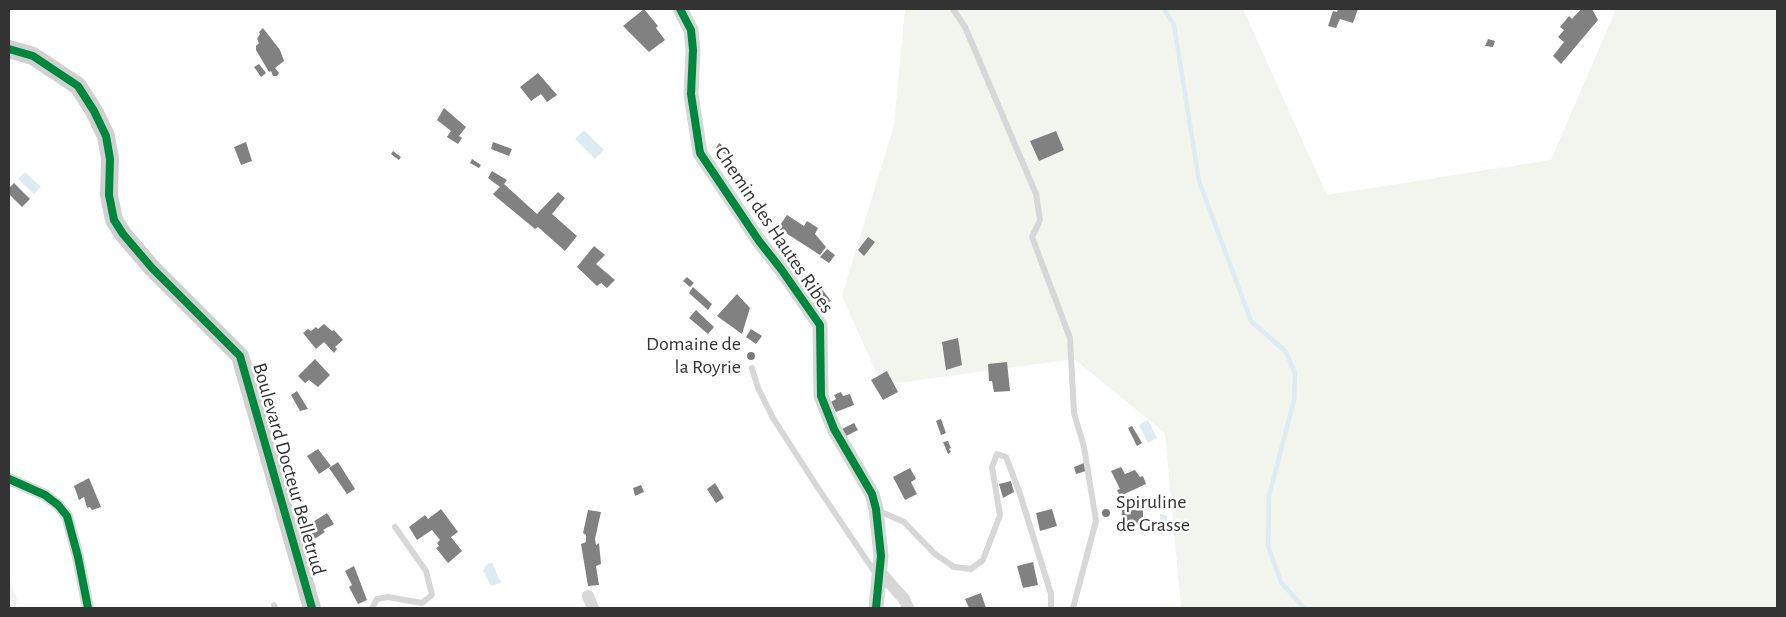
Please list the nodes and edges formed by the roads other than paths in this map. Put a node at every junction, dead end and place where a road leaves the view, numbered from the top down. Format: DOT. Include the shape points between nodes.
graph roads {
  1 [pos="680,9"];
  2 [pos="953,9"];
  3 [pos="9,49"];
  4 [pos="752,368"];
  5 [pos="9,478"];
  6 [pos="876,510"];
  7 [pos="395,527"];
  8 [pos="880,576"];
  9 [pos="88,608"];
  10 [pos="312,608"];
  11 [pos="372,608"];
  12 [pos="876,608"];
  13 [pos="908,608"];
  14 [pos="1051,608"];
  15 [pos="1073,608"];
  1 -- 6 [label="street, Chemin des Hautes Ribes" via="691,30 691,94 700,153 820,326 821,396 834,429 872,494"];
  2 -- 15 [label="lane" via="965,27 1036,194 1040,220 1032,237 1070,338 1074,413 1084,447 1096,521"];
  3 -- 10 [label="main road, Boulevard Docteur Belletrud" via="33,56 78,86 106,136 110,159 109,195 114,220 152,268 240,356"];
  4 -- 8 [label="lane" via="773,418"];
  5 -- 9 [label="street" via="45,495 67,516"];
  6 -- 8 [label="street, Chemin des Hautes Ribes"];
  6 -- 14 [label="lane" via="904,522 935,554 954,567 971,569 983,560 1000,515 992,467 996,454 1006,457 1050,594"];
  7 -- 11 [label="lane" via="426,571 432,595 422,603 377,599"];
  8 -- 12 [label="street, Chemin des Hautes Ribes"];
  8 -- 13 [label="street" via="904,599"];
}
